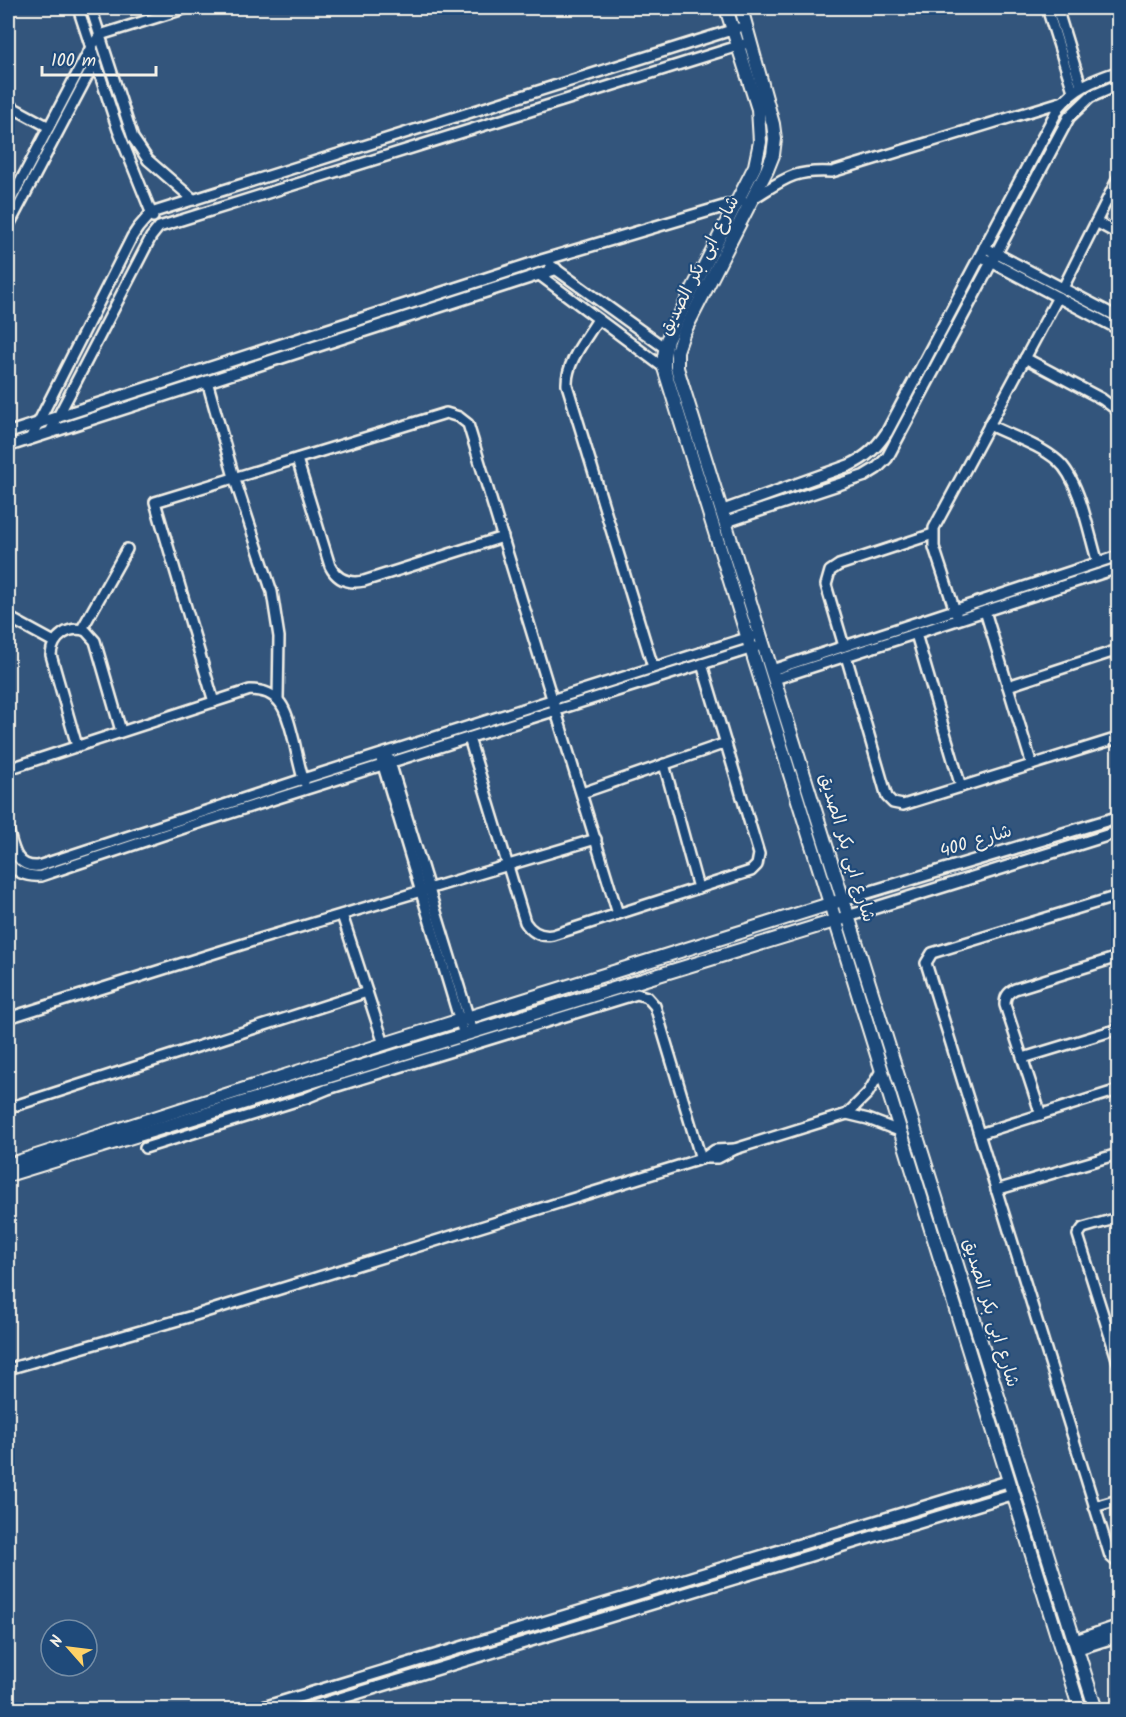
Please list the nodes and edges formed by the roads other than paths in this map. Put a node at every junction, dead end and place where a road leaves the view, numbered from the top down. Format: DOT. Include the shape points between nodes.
graph roads {
  1 [pos="78,8"];
  2 [pos="91,8"];
  3 [pos="187,8"];
  4 [pos="726,8"];
  5 [pos="741,8"];
  6 [pos="1047,8"];
  7 [pos="1057,8"];
  8 [pos="746,25"];
  9 [pos="733,29"];
  10 [pos="100,34"];
  11 [pos="745,44"];
  12 [pos="104,46"];
  13 [pos="91,47"];
  14 [pos="96,61"];
  15 [pos="1119,72"];
  16 [pos="1119,85"];
  17 [pos="1077,89"];
  18 [pos="1064,101"];
  19 [pos="8,105"];
  20 [pos="49,127"];
  21 [pos="1119,178"];
  22 [pos="754,198"];
  23 [pos="194,200"];
  24 [pos="736,202"];
  25 [pos="8,205"];
  26 [pos="151,213"];
  27 [pos="1096,222"];
  28 [pos="8,227"];
  29 [pos="159,227"];
  30 [pos="1119,234"];
  31 [pos="982,252"];
  32 [pos="994,258"];
  33 [pos="543,260"];
  34 [pos="526,265"];
  35 [pos="556,269"];
  36 [pos="538,274"];
  37 [pos="1063,288"];
  38 [pos="1058,297"];
  39 [pos="1119,317"];
  40 [pos="598,319"];
  41 [pos="1119,329"];
  42 [pos="665,348"];
  43 [pos="1025,358"];
  44 [pos="664,368"];
  45 [pos="207,381"];
  46 [pos="1119,411"];
  47 [pos="58,416"];
  48 [pos="39,422"];
  49 [pos="988,425"];
  50 [pos="50,432"];
  51 [pos="8,433"];
  52 [pos="30,439"];
  53 [pos="8,446"];
  54 [pos="297,459"];
  55 [pos="234,477"];
  56 [pos="723,517"];
  57 [pos="933,534"];
  58 [pos="503,537"];
  59 [pos="127,549"];
  60 [pos="1119,556"];
  61 [pos="1098,563"];
  62 [pos="1119,568"];
  63 [pos="955,610"];
  64 [pos="985,611"];
  65 [pos="8,617"];
  66 [pos="958,620"];
  67 [pos="82,629"];
  68 [pos="916,634"];
  69 [pos="762,639"];
  70 [pos="54,642"];
  71 [pos="749,643"];
  72 [pos="1119,650"];
  73 [pos="845,651"];
  74 [pos="702,664"];
  75 [pos="653,667"];
  76 [pos="774,675"];
  77 [pos="1008,686"];
  78 [pos="278,699"];
  79 [pos="553,699"];
  80 [pos="214,702"];
  81 [pos="556,710"];
  82 [pos="121,731"];
  83 [pos="469,738"];
  84 [pos="1119,738"];
  85 [pos="726,742"];
  86 [pos="77,746"];
  87 [pos="383,753"];
  88 [pos="387,764"];
  89 [pos="664,764"];
  90 [pos="1032,765"];
  91 [pos="8,769"];
  92 [pos="303,779"];
  93 [pos="961,787"];
  94 [pos="305,789"];
  95 [pos="582,793"];
  96 [pos="1119,817"];
  97 [pos="8,829"];
  98 [pos="1119,832"];
  99 [pos="596,839"];
  100 [pos="8,862"];
  101 [pos="508,865"];
  102 [pos="698,888"];
  103 [pos="425,890"];
  104 [pos="1119,896"];
  105 [pos="843,900"];
  106 [pos="830,904"];
  107 [pos="618,914"];
  108 [pos="342,915"];
  109 [pos="849,916"];
  110 [pos="835,920"];
  111 [pos="1119,957"];
  112 [pos="367,993"];
  113 [pos="8,1018"];
  114 [pos="465,1019"];
  115 [pos="1119,1029"];
  116 [pos="469,1033"];
  117 [pos="384,1044"];
  118 [pos="1023,1058"];
  119 [pos="882,1069"];
  120 [pos="1119,1090"];
  121 [pos="8,1108"];
  122 [pos="847,1114"];
  123 [pos="1041,1115"];
  124 [pos="902,1132"];
  125 [pos="978,1134"];
  126 [pos="145,1148"];
  127 [pos="1119,1154"];
  128 [pos="703,1159"];
  129 [pos="8,1165"];
  130 [pos="8,1175"];
  131 [pos="996,1190"];
  132 [pos="1119,1218"];
  133 [pos="977,1330"];
  134 [pos="964,1334"];
  135 [pos="1119,1362"];
  136 [pos="8,1370"];
  137 [pos="1009,1481"];
  138 [pos="1013,1494"];
  139 [pos="1119,1500"];
  140 [pos="1094,1507"];
  141 [pos="1119,1563"];
  142 [pos="1119,1626"];
  143 [pos="1119,1636"];
  144 [pos="1076,1645"];
  145 [pos="255,1710"];
  146 [pos="302,1710"];
  147 [pos="1080,1710"];
  148 [pos="1096,1710"];
  1 -- 13 [label="street"];
  2 -- 10 [label="street"];
  3 -- 10 [label="street"];
  4 -- 9 [label="main road, شارع ابى بكر الصديق"];
  5 -- 8 [label="main road, شارع ابى بكر الصديق"];
  6 -- 17 [label="street"];
  7 -- 17 [label="street"];
  8 -- 9 [label="street"];
  8 -- 11 [label="main road, شارع ابى بكر الصديق"];
  9 -- 11 [label="main road, شارع ابى بكر الصديق"];
  9 -- 23 [label="street"];
  10 -- 12 [label="street"];
  10 -- 13 [label="street"];
  11 -- 22 [label="main road, شارع ابى بكر الصديق" via="775,139 773,155"];
  11 -- 24 [label="main road, شارع ابى بكر الصديق" via="758,109 760,142 755,166"];
  11 -- 29 [label="street"];
  12 -- 14 [label="street"];
  12 -- 23 [label="street" via="133,138 148,160"];
  13 -- 14 [label="street"];
  13 -- 20 [label="street"];
  14 -- 26 [label="street"];
  14 -- 28 [label="street"];
  15 -- 17 [label="street"];
  16 -- 32 [label="street" via="1090,97 1069,117"];
  17 -- 18 [label="street"];
  18 -- 22 [label="street" via="832,172 792,175"];
  18 -- 31 [label="street"];
  19 -- 20 [label="street"];
  20 -- 25 [label="street"];
  21 -- 27 [label="street"];
  22 -- 24 [label="street"];
  22 -- 56 [label="main road, شارع ابى بكر الصديق" via="677,351 677,368"];
  23 -- 26 [label="street"];
  24 -- 33 [label="street"];
  24 -- 42 [label="main road, شارع ابى بكر الصديق"];
  26 -- 29 [label="street"];
  26 -- 48 [label="street" via="132,237"];
  27 -- 30 [label="street"];
  27 -- 37 [label="street"];
  29 -- 47 [label="street"];
  31 -- 32 [label="street"];
  31 -- 56 [label="street" via="887,432 871,452 850,465"];
  32 -- 37 [label="street"];
  32 -- 38 [label="street"];
  32 -- 56 [label="street" via="882,464 864,476"];
  33 -- 34 [label="street"];
  33 -- 35 [label="street"];
  34 -- 36 [label="street"];
  34 -- 47 [label="street"];
  35 -- 36 [label="street"];
  35 -- 42 [label="street"];
  36 -- 40 [label="street"];
  36 -- 45 [label="street"];
  37 -- 39 [label="street"];
  38 -- 41 [label="street"];
  38 -- 43 [label="street"];
  40 -- 44 [label="street"];
  40 -- 75 [label="street" via="572,364 567,385"];
  42 -- 44 [label="main road, شارع ابى بكر الصديق"];
  43 -- 46 [label="street"];
  43 -- 49 [label="street"];
  44 -- 71 [label="main road, شارع ابى بكر الصديق"];
  45 -- 50 [label="street"];
  45 -- 55 [label="street"];
  47 -- 48 [label="street"];
  47 -- 50 [label="street"];
  48 -- 51 [label="street"];
  48 -- 52 [label="street"];
  49 -- 57 [label="street"];
  49 -- 61 [label="street" via="1047,453 1065,467"];
  50 -- 52 [label="street"];
  52 -- 53 [label="street"];
  54 -- 55 [label="street"];
  54 -- 58 [label="street" via="330,566 342,579 363,581"];
  54 -- 58 [label="street" via="446,413 454,414 468,424"];
  55 -- 78 [label="street" via="276,609"];
  55 -- 80 [label="street" via="155,502"];
  56 -- 69 [label="main road, شارع ابى بكر الصديق"];
  57 -- 63 [label="street"];
  57 -- 73 [label="street" via="839,565 830,572 826,585"];
  58 -- 79 [label="street"];
  59 -- 67 [label="street"];
  60 -- 61 [label="street"];
  61 -- 63 [label="street"];
  62 -- 64 [label="street"];
  63 -- 66 [label="street"];
  63 -- 73 [label="street"];
  64 -- 66 [label="street"];
  64 -- 77 [label="street"];
  65 -- 70 [label="street"];
  66 -- 68 [label="street"];
  67 -- 70 [label="street" via="64,633"];
  67 -- 82 [label="street" via="95,641"];
  68 -- 73 [label="street"];
  68 -- 93 [label="street"];
  69 -- 71 [label="street"];
  69 -- 76 [label="main road, شارع ابى بكر الصديق"];
  70 -- 86 [label="street" via="51,659"];
  71 -- 74 [label="street"];
  71 -- 75 [label="street"];
  71 -- 106 [label="main road, شارع ابى بكر الصديق"];
  72 -- 77 [label="street"];
  73 -- 76 [label="street"];
  73 -- 93 [label="street" via="888,800 903,805"];
  74 -- 81 [label="street"];
  74 -- 85 [label="street"];
  75 -- 79 [label="street"];
  76 -- 105 [label="main road, شارع ابى بكر الصديق"];
  77 -- 90 [label="street"];
  78 -- 80 [label="street" via="250,690"];
  78 -- 92 [label="street" via="287,714"];
  79 -- 81 [label="street"];
  79 -- 87 [label="street"];
  80 -- 82 [label="street"];
  81 -- 83 [label="street"];
  81 -- 95 [label="street"];
  82 -- 86 [label="street"];
  83 -- 88 [label="street"];
  83 -- 101 [label="street"];
  84 -- 90 [label="street"];
  85 -- 89 [label="street"];
  85 -- 102 [label="street" via="759,862 751,871"];
  86 -- 91 [label="street"];
  87 -- 88 [label="street"];
  87 -- 92 [label="street"];
  88 -- 94 [label="street"];
  88 -- 103 [label="street"];
  89 -- 95 [label="street"];
  89 -- 102 [label="street"];
  90 -- 93 [label="street"];
  92 -- 94 [label="street"];
  92 -- 97 [label="street" via="38,866 19,860"];
  94 -- 100 [label="street" via="40,876 23,874"];
  95 -- 99 [label="street"];
  96 -- 105 [label="street, شارع 400"];
  98 -- 109 [label="street, شارع 400"];
  99 -- 101 [label="street"];
  99 -- 107 [label="street"];
  101 -- 103 [label="street"];
  101 -- 107 [label="street" via="525,922 538,934 553,935"];
  102 -- 107 [label="street"];
  103 -- 108 [label="street"];
  103 -- 114 [label="street"];
  104 -- 125 [label="street" via="928,957 927,968"];
  105 -- 106 [label="main road"];
  105 -- 109 [label="main road, شارع ابى بكر الصديق"];
  106 -- 110 [label="main road, شارع ابى بكر الصديق"];
  106 -- 114 [label="main road"];
  108 -- 112 [label="street"];
  108 -- 113 [label="street"];
  109 -- 110 [label="main road"];
  109 -- 133 [label="main road, شارع ابى بكر الصديق"];
  110 -- 116 [label="main road"];
  110 -- 119 [label="main road, شارع ابى بكر الصديق"];
  111 -- 118 [label="street" via="1009,993 1005,1005"];
  112 -- 117 [label="street"];
  112 -- 121 [label="street"];
  114 -- 116 [label="street"];
  114 -- 117 [label="main road"];
  115 -- 118 [label="street"];
  116 -- 130 [label="main road"];
  117 -- 129 [label="main road"];
  118 -- 123 [label="street"];
  119 -- 122 [label="street" via="868,1093"];
  119 -- 124 [label="main road, شارع ابى بكر الصديق"];
  120 -- 123 [label="street"];
  122 -- 124 [label="street"];
  122 -- 128 [label="street" via="735,1149 718,1158"];
  123 -- 125 [label="street"];
  124 -- 134 [label="main road, شارع ابى بكر الصديق"];
  125 -- 131 [label="street"];
  126 -- 128 [label="street" via="637,994 647,997 655,1006"];
  127 -- 131 [label="street"];
  128 -- 136 [label="street"];
  131 -- 140 [label="street"];
  132 -- 135 [label="street" via="1083,1228 1078,1235"];
  133 -- 134 [label="main road"];
  133 -- 144 [label="main road, شارع ابى بكر الصديق"];
  134 -- 137 [label="main road, شارع ابى بكر الصديق"];
  137 -- 138 [label="main road, شارع ابى بكر الصديق"];
  137 -- 145 [label="street"];
  138 -- 146 [label="street"];
  138 -- 147 [label="main road, شارع ابى بكر الصديق"];
  139 -- 140 [label="street"];
  140 -- 141 [label="street" via="1110,1556"];
  142 -- 144 [label="street"];
  143 -- 144 [label="street"];
  144 -- 148 [label="main road, شارع ابى بكر الصديق"];
}
